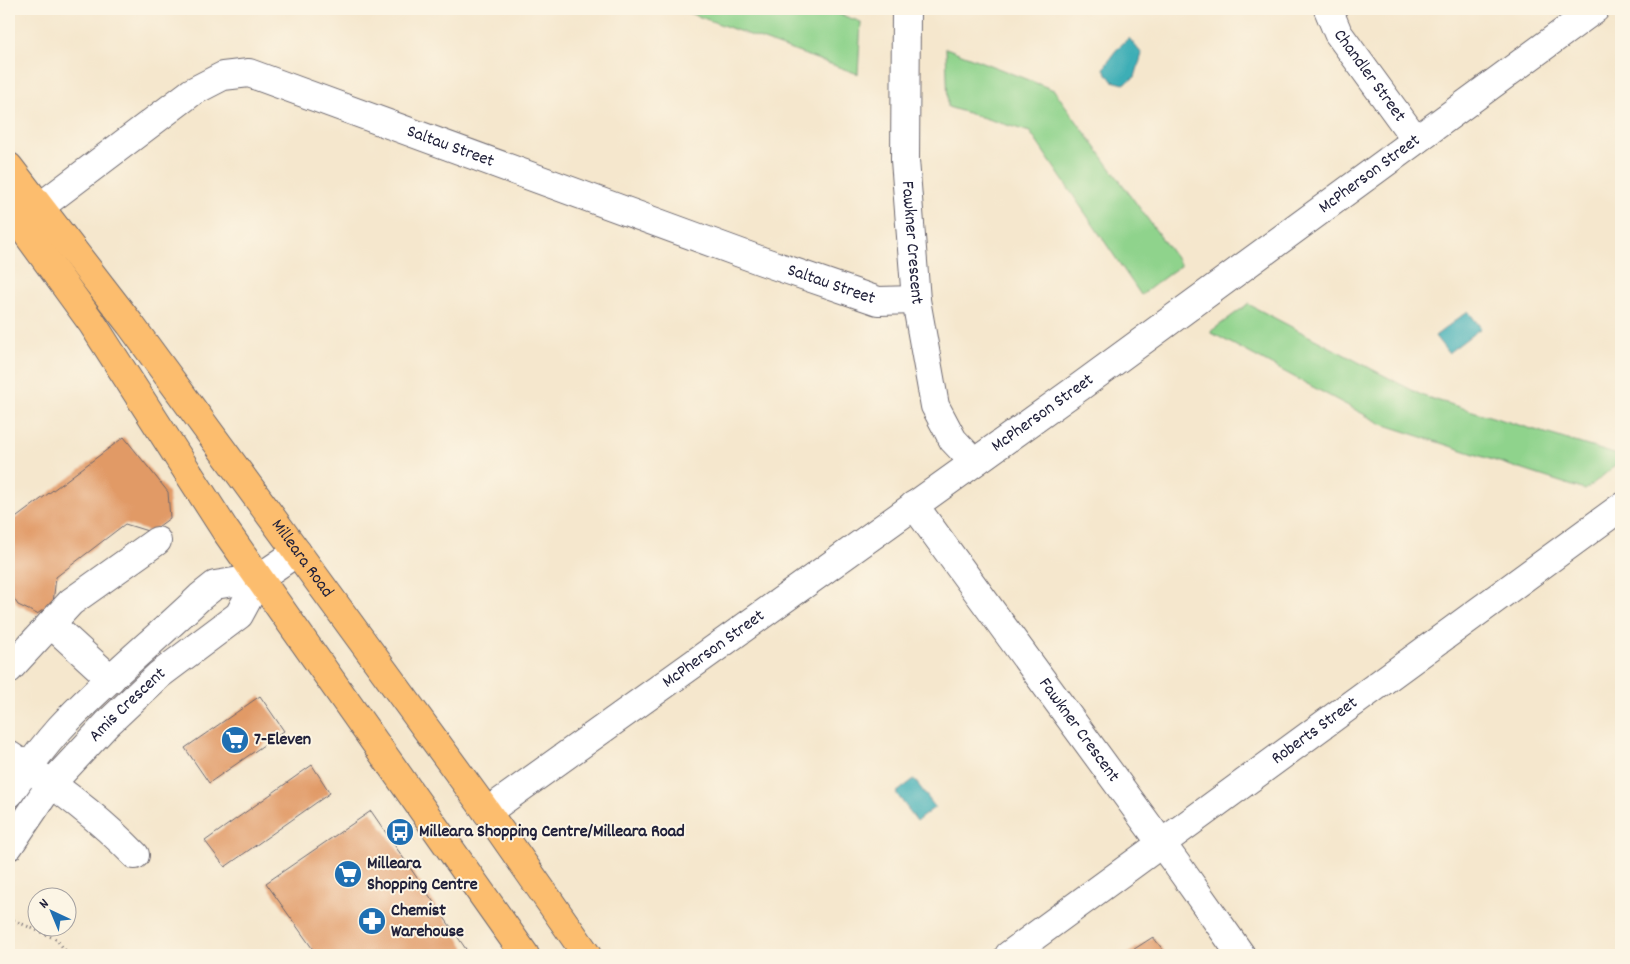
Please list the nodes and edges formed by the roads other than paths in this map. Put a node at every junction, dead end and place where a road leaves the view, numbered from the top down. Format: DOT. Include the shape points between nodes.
graph roads {
  1 [pos="906,9"];
  2 [pos="1328,9"];
  3 [pos="1594,9"];
  4 [pos="1416,140"];
  5 [pos="9,167"];
  6 [pos="23,213"];
  7 [pos="916,300"];
  8 [pos="974,462"];
  9 [pos="914,506"];
  10 [pos="1621,507"];
  11 [pos="157,540"];
  12 [pos="297,552"];
  13 [pos="259,578"];
  14 [pos="51,624"];
  15 [pos="9,669"];
  16 [pos="111,679"];
  17 [pos="18,762"];
  18 [pos="51,784"];
  19 [pos="9,794"];
  20 [pos="487,812"];
  21 [pos="1162,844"];
  22 [pos="9,846"];
  23 [pos="135,855"];
  24 [pos="524,955"];
  25 [pos="587,955"];
  26 [pos="1009,955"];
  27 [pos="1241,955"];
  1 -- 7 [label="street, Fawkner Crescent" via="905,160"];
  2 -- 4 [label="street, Chandler Street" via="1338,33"];
  3 -- 4 [label="street, McPherson Street"];
  4 -- 8 [label="street, McPherson Street"];
  5 -- 6 [label="main road, Milleara Road"];
  6 -- 7 [label="street, Saltau Street" via="192,92 223,76 249,73 878,301"];
  6 -- 12 [label="main road, Milleara Road" via="130,324"];
  6 -- 13 [label="main road, Milleara Road" via="146,409"];
  7 -- 8 [label="street, Fawkner Crescent" via="935,406 953,440"];
  8 -- 9 [label="street, McPherson Street"];
  9 -- 20 [label="street, McPherson Street"];
  9 -- 21 [label="street, Fawkner Crescent"];
  10 -- 21 [label="street, Roberts Street"];
  11 -- 14 [label="street" via="71,602"];
  12 -- 13 [label="street, Amis Crescent"];
  12 -- 20 [label="main road, Milleara Road"];
  13 -- 16 [label="street, Amis Crescent" via="215,585"];
  13 -- 18 [label="street, Amis Crescent" via="238,615 159,675"];
  13 -- 24 [label="main road, Milleara Road"];
  14 -- 15 [label="street"];
  14 -- 16 [label="street"];
  16 -- 17 [label="street, Amis Crescent" via="60,728"];
  17 -- 18 [label="street"];
  17 -- 19 [label="street, Amis Crescent"];
  18 -- 22 [label="street, Amis Crescent"];
  18 -- 23 [label="street" via="92,814"];
  20 -- 25 [label="main road, Milleara Road"];
  21 -- 26 [label="street, Roberts Street"];
  21 -- 27 [label="street, Fawkner Crescent"];
}
